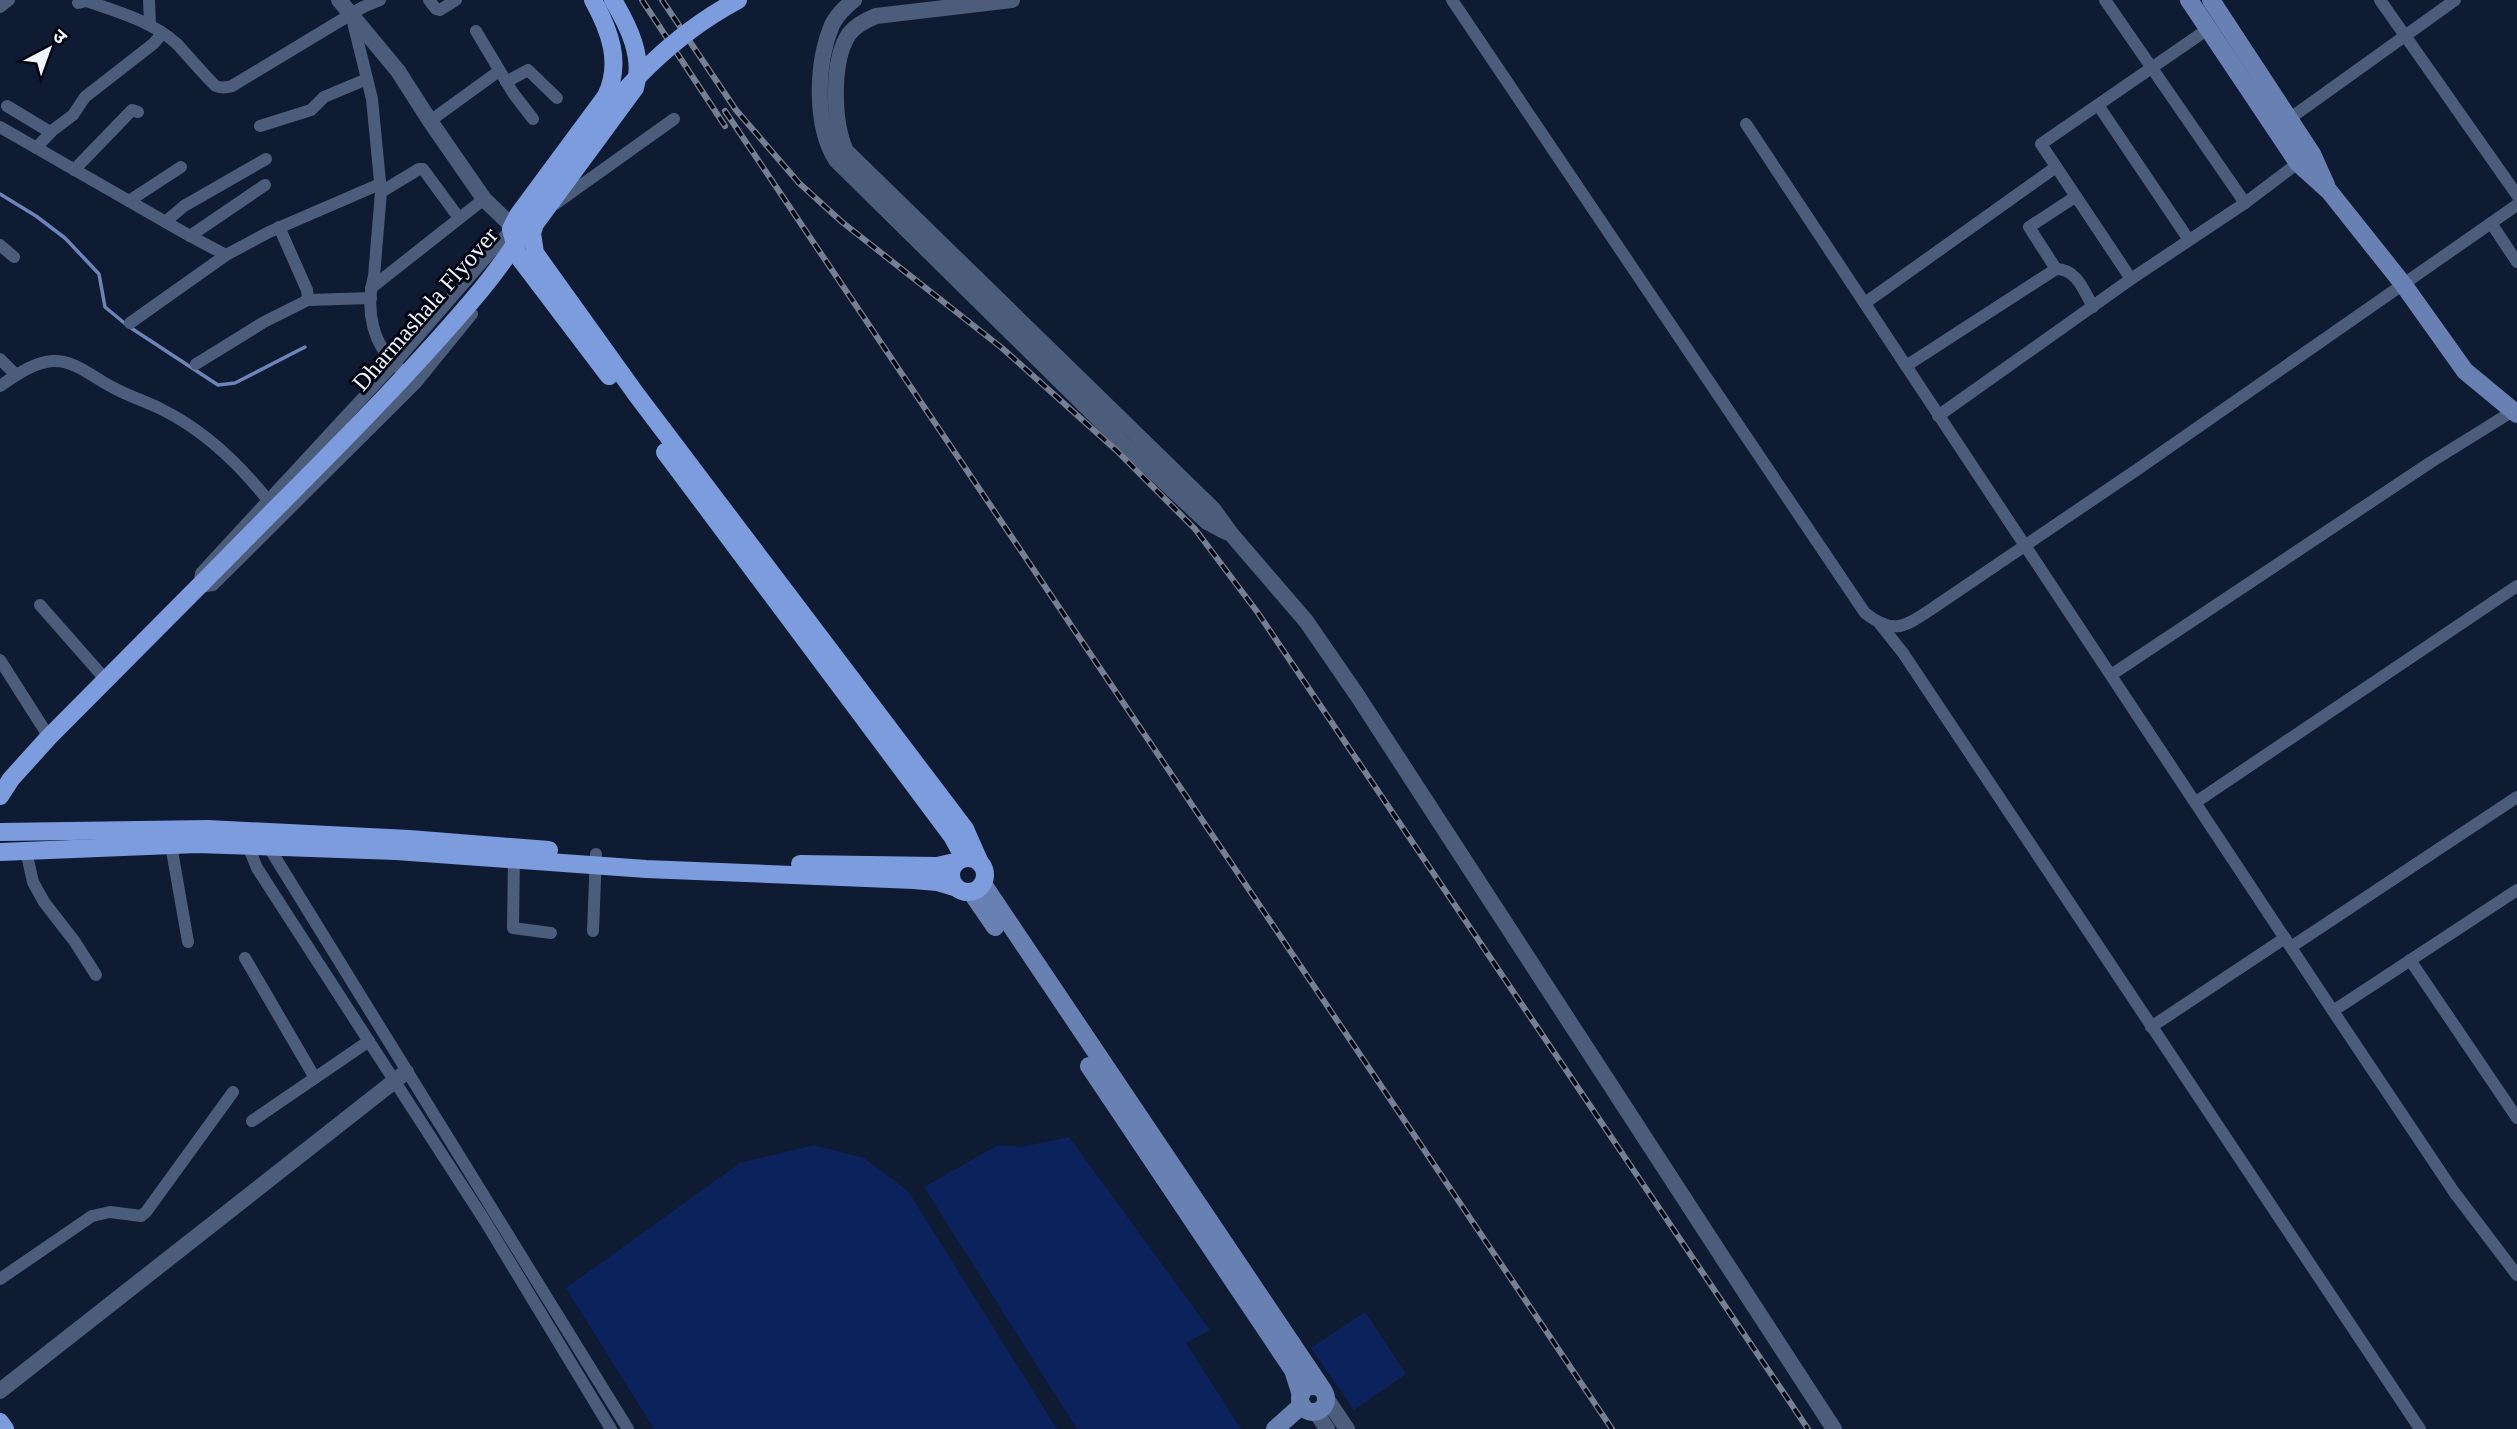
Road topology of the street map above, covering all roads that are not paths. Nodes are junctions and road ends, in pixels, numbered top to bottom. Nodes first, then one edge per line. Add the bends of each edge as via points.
1 (9, 0) edge
2 (149, 0) edge
3 (339, 0) edge
4 (380, 0) edge
5 (429, 0) edge
6 (456, 0) edge
7 (593, 0) edge
8 (613, 0) edge
9 (738, 0) edge
10 (854, 0) edge
11 (1012, 0) edge
12 (1452, 0) edge
13 (2105, 0) edge
14 (2189, 0) edge
15 (2211, 0) edge
16 (2379, 0) edge
17 (2455, 0) edge
18 (78, 3) dead end
19 (0, 7) edge
20 (351, 15) junction
21 (150, 25) junction
22 (2208, 29) junction
23 (476, 31) dead end
24 (162, 34) junction
25 (2405, 36) junction
26 (2152, 69) junction
27 (499, 71) junction
28 (367, 79) junction
29 (506, 82) junction
30 (557, 98) dead end
31 (2098, 105) junction
32 (7, 106) dead end
33 (138, 112) dead end
34 (533, 119) dead end
35 (674, 119) dead end
36 (2289, 119) junction
37 (430, 121) junction
38 (1746, 124) dead end
39 (260, 126) dead end
40 (0, 127) edge
41 (50, 132) junction
42 (36, 148) junction
43 (266, 159) dead end
44 (2298, 163) junction
45 (181, 167) dead end
46 (2056, 167) junction
47 (74, 170) junction
48 (265, 185) dead end
49 (380, 188) junction
50 (2329, 191) junction
51 (2517, 195) edge
52 (2075, 197) junction
53 (484, 199) junction
54 (129, 201) junction
55 (2245, 203) junction
56 (2517, 205) edge
57 (545, 211) junction
58 (459, 218) junction
59 (165, 222) junction
60 (2491, 223) junction
61 (279, 227) junction
62 (512, 228) junction
63 (190, 236) junction
64 (2189, 240) junction
65 (0, 245) edge
66 (226, 255) junction
67 (518, 256) junction
68 (14, 257) dead end
69 (2517, 262) edge
70 (2056, 269) junction
71 (2131, 279) junction
72 (2403, 285) junction
73 (371, 293) junction
74 (308, 300) junction
75 (1865, 303) junction
76 (2093, 307) junction
77 (130, 323) dead end
78 (0, 359) edge
79 (196, 364) dead end
80 (394, 364) junction
81 (1906, 366) junction
82 (16, 376) junction
83 (416, 383) junction
84 (0, 386) edge
85 (2515, 412) edge
86 (1938, 416) junction
87 (267, 499) junction
88 (1232, 535) junction
89 (2024, 545) junction
90 (2517, 586) edge
91 (198, 587) junction
92 (40, 605) dead end
93 (1879, 623) junction
94 (0, 660) edge
95 (2111, 675) junction
96 (106, 680) junction
97 (49, 737) junction
98 (5, 782) edge
99 (0, 796) edge
100 (2517, 797) edge
101 (2196, 802) junction
102 (0, 832) edge
103 (245, 838) junction
104 (264, 839) junction
105 (171, 845) junction
106 (26, 851) junction
107 (0, 852) edge
108 (514, 853) junction
109 (596, 860) junction
110 (967, 861) junction
111 (970, 888) junction
112 (2517, 890) edge
113 (593, 931) dead end
114 (551, 933) dead end
115 (188, 942) dead end
116 (2288, 943) junction
117 (244, 958) dead end
118 (2410, 960) junction
119 (96, 975) dead end
120 (2333, 1011) junction
121 (2151, 1027) junction
122 (369, 1041) junction
123 (400, 1077) junction
124 (315, 1078) junction
125 (233, 1092) dead end
126 (2517, 1118) edge
127 (252, 1121) dead end
128 (2517, 1275) edge
129 (0, 1279) edge
130 (0, 1391) edge
131 (1313, 1402) junction
132 (0, 1422) edge
133 (5, 1429) edge
134 (611, 1429) edge
135 (628, 1429) edge
136 (1275, 1429) edge
137 (1293, 1429) edge
138 (1327, 1429) edge
139 (1347, 1429) edge
140 (1834, 1429) edge
141 (2420, 1429) edge

1 - 19 street
2 - 21 street
3 - 20 street
4 - 20 street
5 - 6 street via 440,10
7 - 62 main road via 609,33 615,67 612,83
8 - 57 main road via 638,59 635,88
9 - 91 main road, Dharmashala Flyover, bridge via 679,37 620,95 483,288 385,396
10 - 88 street via 833,24 821,76 820,114 828,148 836,160 1123,443 1207,522
11 - 88 street via 876,16 863,22 850,33 842,49 836,85 840,138 853,159 1213,509
12 - 93 street via 1865,613
13 - 26 street
14 - 22 main road
15 - 36 main road
16 - 25 street
17 - 25 street
18 - 21 street via 87,1
20 - 24 street via 227,87 214,85
20 - 28 street
20 - 37 street via 398,71
21 - 24 street
22 - 26 street
22 - 44 main road
23 - 27 street
24 - 41 street
25 - 36 street
25 - 51 street
26 - 31 street
26 - 55 street
27 - 29 street
27 - 37 street
28 - 39 street via 324,97 311,110
28 - 49 street
29 - 30 street via 528,70
29 - 34 street
31 - 46 street via 2041,144
31 - 64 street
32 - 41 street
33 - 47 street via 132,110
35 - 57 street
36 - 50 main road
37 - 53 street
38 - 75 street
40 - 42 street
41 - 42 street
42 - 47 street
43 - 59 street via 184,206
44 - 50 main road
44 - 55 street
45 - 54 street
46 - 52 street
46 - 75 street
47 - 54 street
48 - 63 street
49 - 58 street via 423,169
49 - 61 street
49 - 73 street
50 - 72 main road
52 - 70 street via 2029,227
52 - 71 street
53 - 58 street
53 - 62 street
54 - 59 street
55 - 64 street
56 - 60 street
57 - 110 main road via 532,233 535,253 965,829 972,840
58 - 73 street
59 - 63 street
60 - 69 street
60 - 72 street
61 - 66 street
61 - 74 street
62 - 67 main road
62 - 80 street
63 - 66 street
64 - 71 street
65 - 68 street
66 - 77 street
67 - 83 street
67 - 110 main road
70 - 76 street via 2075,276
70 - 81 street
71 - 76 street
72 - 85 main road via 2465,371
72 - 89 street
73 - 74 street
73 - 80 street via 375,338
74 - 79 street
75 - 81 street
76 - 86 street
78 - 82 street
80 - 83 street
80 - 87 street
81 - 86 street
82 - 84 street
82 - 87 street via 40,363 63,362 163,409 204,436
83 - 91 street via 213,585
85 - 95 street via 2431,462
86 - 89 street
87 - 91 street via 201,573
88 - 140 street via 1306,621 1357,695
89 - 93 street via 1907,625
89 - 95 street
90 - 101 street
91 - 96 main road, Dharmashala Flyover
92 - 96 street
93 - 121 street
94 - 97 street
95 - 101 street
96 - 97 main road, Dharmashala Flyover
97 - 98 main road, Dharmashala Flyover
98 - 99 main road, Dharmashala Flyover
100 - 116 street
101 - 116 street
102 - 103 main road
103 - 104 main road
103 - 105 main road
103 - 122 street via 257,868
104 - 108 main road via 409,839
104 - 123 street
105 - 106 main road
105 - 115 street
106 - 107 main road
106 - 119 street via 33,882 44,902
108 - 109 main road
108 - 114 street via 513,928
109 - 110 main road via 936,866
109 - 111 main road via 914,880
109 - 113 street
110 - 111 main road via 985,870
110 - 111 main road via 951,871 952,881
111 - 131 main road
112 - 118 street
116 - 120 street
116 - 121 street
117 - 124 street
118 - 120 street
118 - 126 street
120 - 128 street via 2454,1192
121 - 141 street
122 - 123 street
122 - 124 street
123 - 130 street
123 - 134 street
123 - 135 street via 544,1290
124 - 127 street
125 - 129 street via 146,1212 141,1216 110,1212 92,1216
131 - 136 main road
131 - 137 main road
131 - 138 street
131 - 139 street
132 - 133 main road

